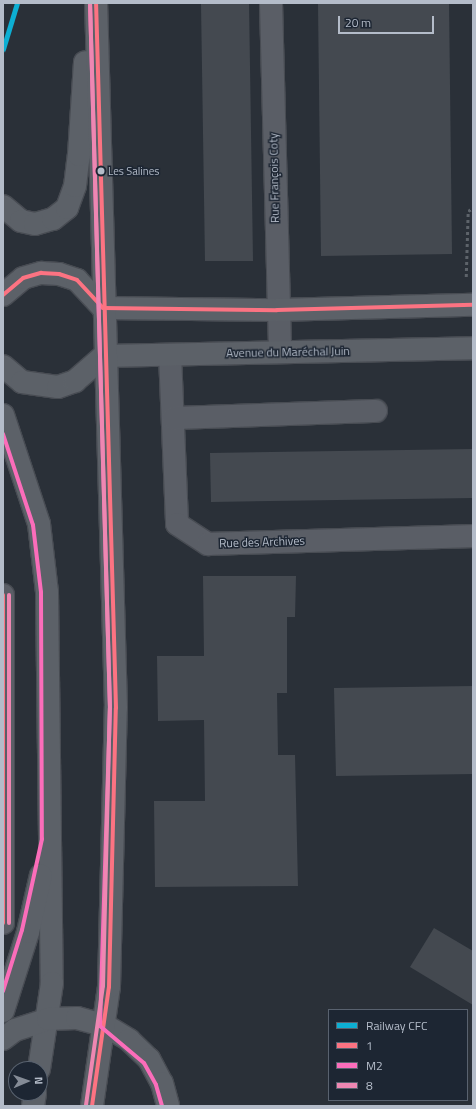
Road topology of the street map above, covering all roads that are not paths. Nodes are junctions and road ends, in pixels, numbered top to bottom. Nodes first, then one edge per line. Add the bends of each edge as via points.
1 (88, 3) edge
2 (96, 3) edge
3 (272, 3) edge
4 (3, 206) edge
5 (3, 295) edge
6 (469, 305) edge
7 (103, 308) junction
8 (277, 310) junction
9 (473, 348) edge
10 (280, 352) junction
11 (170, 355) junction
12 (104, 356) junction
13 (3, 366) edge
14 (376, 411) dead end
15 (3, 415) edge
16 (172, 418) junction
17 (473, 536) edge
18 (3, 595) edge
19 (48, 840) junction
20 (3, 923) edge
21 (3, 1011) edge
22 (48, 1018) junction
23 (106, 1026) junction
24 (3, 1039) edge
25 (40, 1061) edge
26 (92, 1106) edge
27 (168, 1106) edge

1 - 4 main road via 79,156 75,186 67,208 53,219 35,224 21,221
2 - 7 main road
3 - 8 street, Rue François Coty
5 - 7 main road via 23,278 41,273 59,274 77,280
6 - 8 main road
7 - 8 main road
7 - 12 main road
8 - 10 street, Rue François Coty
9 - 10 main road, Avenue du Maréchal Juin
10 - 11 main road, Avenue du Maréchal Juin
11 - 12 main road, Avenue du Maréchal Juin
11 - 16 street, Rue des Archives
12 - 13 main road via 75,381 58,387 22,382
12 - 23 main road via 116,708
14 - 16 street
15 - 19 main road via 39,524 47,592
16 - 17 street, Rue des Archives via 177,524 208,544
18 - 20 street
19 - 21 main road via 28,932
19 - 22 main road via 52,983
22 - 23 main road via 77,1018
22 - 24 main road via 14,1030
22 - 25 main road
23 - 26 main road
23 - 27 main road via 129,1040 149,1059 162,1083

